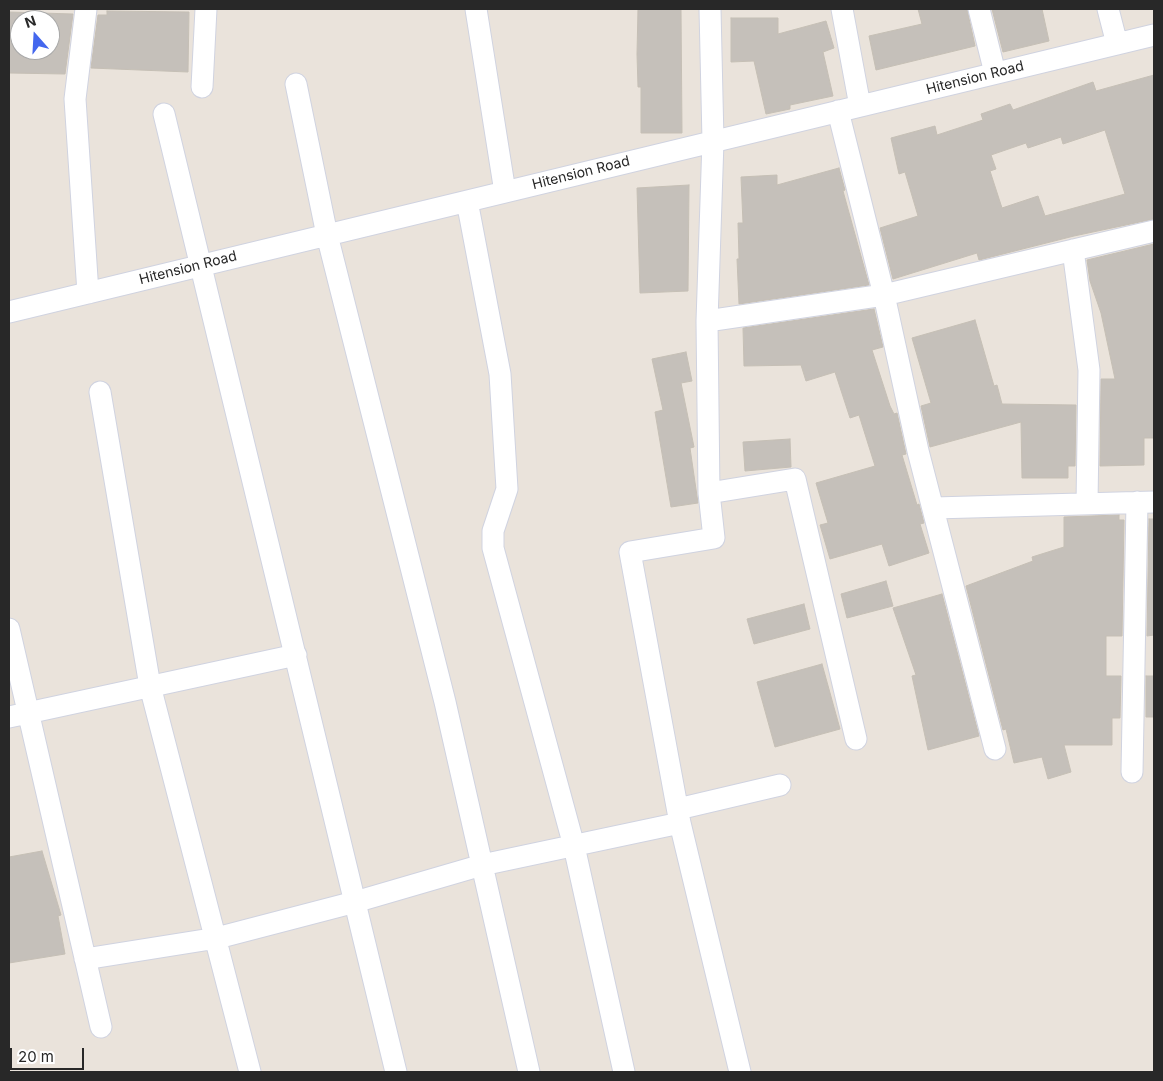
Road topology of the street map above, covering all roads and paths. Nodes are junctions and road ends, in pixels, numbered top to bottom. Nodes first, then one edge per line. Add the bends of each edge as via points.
1 (86, 9) edge
2 (206, 9) edge
3 (476, 9) edge
4 (710, 9) edge
5 (842, 9) edge
6 (979, 9) edge
7 (1108, 9) edge
8 (1154, 34) edge
9 (1117, 44) junction
10 (995, 73) junction
11 (296, 84) dead end
12 (202, 86) dead end
13 (860, 106) junction
14 (838, 111) junction
15 (164, 114) dead end
16 (713, 141) junction
17 (505, 192) junction
18 (467, 201) junction
19 (1154, 230) edge
20 (327, 234) junction
21 (1073, 250) junction
22 (202, 265) junction
23 (88, 293) junction
24 (884, 295) junction
25 (9, 312) edge
26 (707, 321) junction
27 (100, 392) dead end
28 (709, 493) junction
29 (1146, 502) edge
30 (1087, 504) junction
31 (934, 508) junction
32 (9, 629) edge
33 (296, 656) junction
34 (150, 686) junction
35 (18, 715) edge
36 (856, 739) dead end
37 (995, 749) dead end
38 (1132, 772) dead end
39 (780, 785) dead end
40 (679, 816) junction
41 (574, 846) junction
42 (482, 864) junction
43 (355, 902) junction
44 (217, 938) junction
45 (85, 959) junction
46 (101, 1027) dead end
47 (250, 1072) edge
48 (396, 1072) edge
49 (529, 1072) edge
50 (624, 1072) edge
51 (740, 1072) edge

1 - 23 street via 75,99
2 - 12 street
3 - 17 street
4 - 16 street
5 - 13 street
6 - 10 street
7 - 9 street
8 - 9 street, Hitension Road
9 - 10 street, Hitension Road
10 - 13 street, Hitension Road
11 - 20 street
13 - 14 street, Hitension Road
14 - 16 street, Hitension Road
14 - 24 street
15 - 22 street
16 - 17 street, Hitension Road
16 - 26 street
17 - 18 street, Hitension Road
18 - 20 street, Hitension Road
18 - 41 street via 500,374 507,489 493,530 494,548
19 - 21 street
20 - 22 street, Hitension Road
20 - 42 street via 445,702
21 - 24 street
21 - 30 street via 1089,370
22 - 23 street, Hitension Road
22 - 33 street
23 - 25 street, Hitension Road
24 - 26 street
24 - 31 street via 918,451
26 - 28 street
27 - 34 street
28 - 36 street via 795,479
28 - 40 street via 714,538 630,552
29 - 30 street
29 - 38 street
30 - 31 street
31 - 37 street
32 - 35 street
33 - 34 street
33 - 43 street
34 - 35 street
34 - 44 street
35 - 45 street
39 - 40 street
40 - 41 street
40 - 51 street
41 - 42 street
41 - 50 street
42 - 43 street
42 - 49 street
43 - 44 street
43 - 48 street
44 - 45 street
44 - 47 street
45 - 46 street

